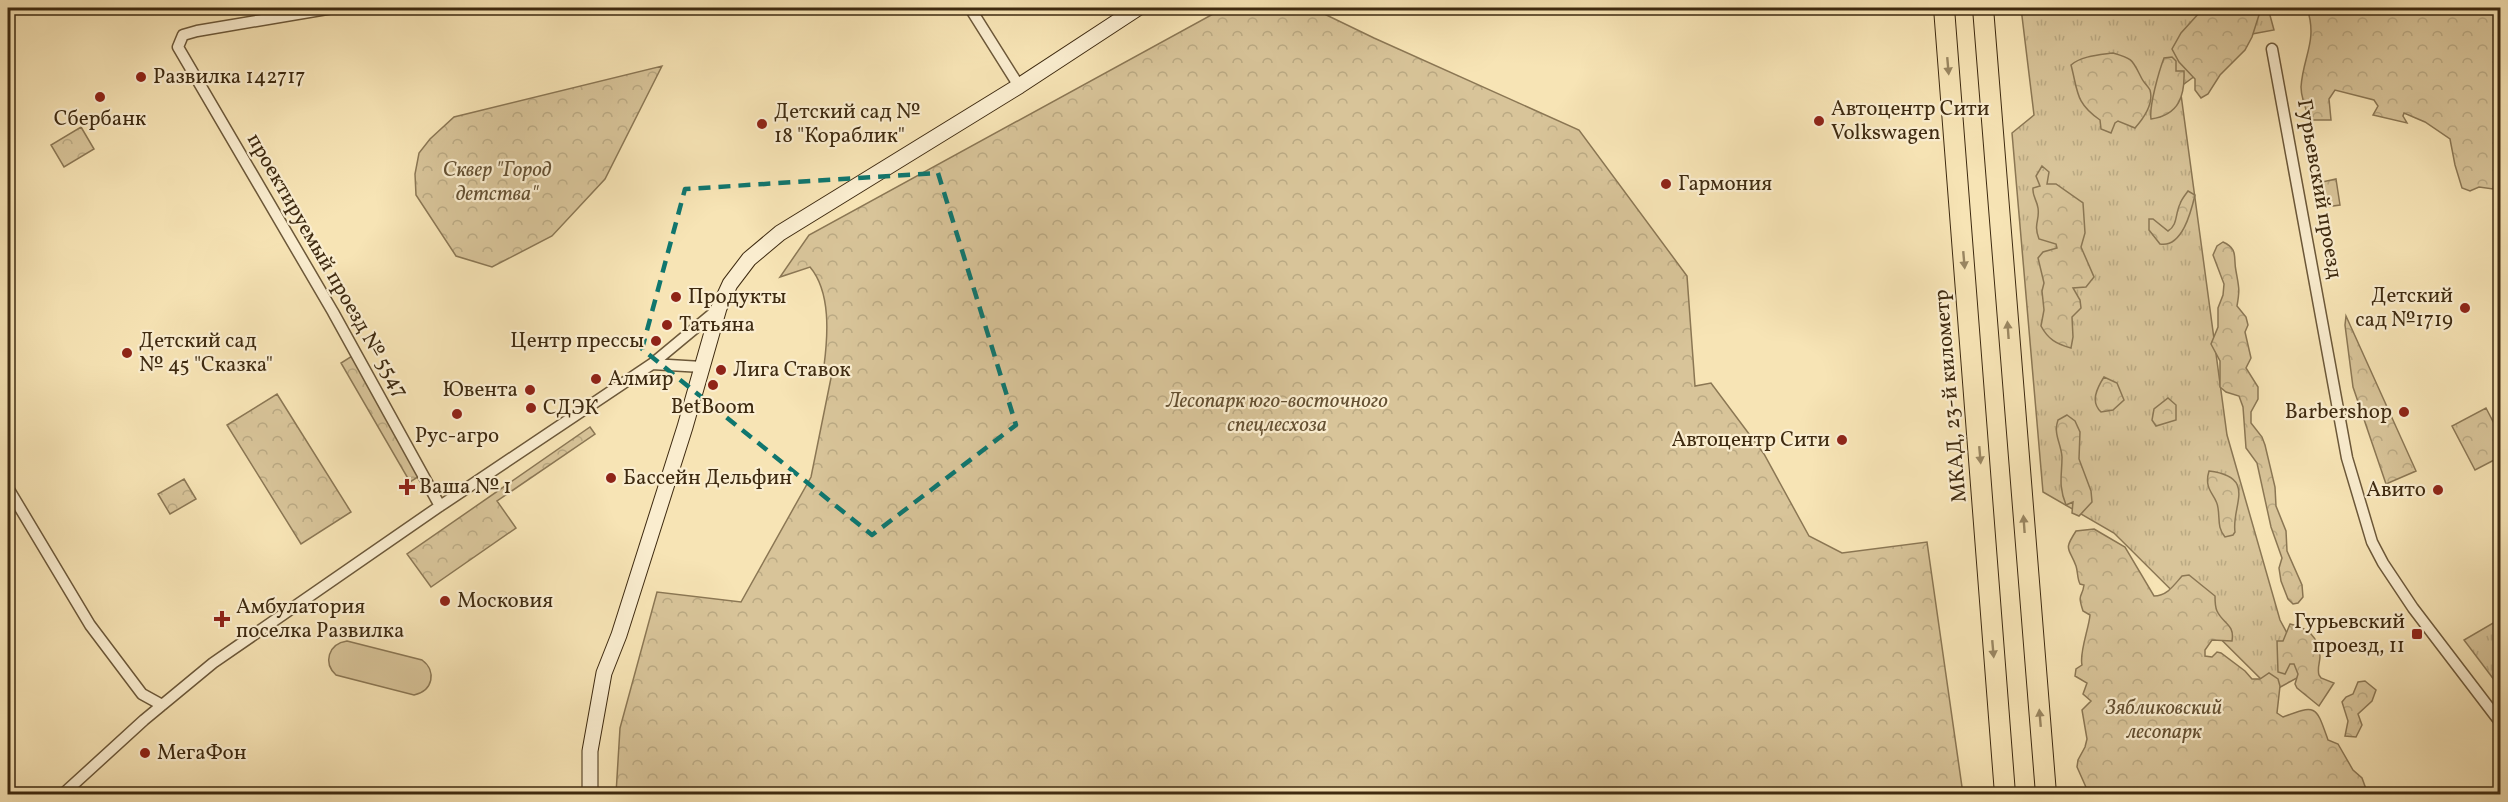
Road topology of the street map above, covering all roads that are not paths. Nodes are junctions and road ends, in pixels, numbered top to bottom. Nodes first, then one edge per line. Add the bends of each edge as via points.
1 (333, 8) edge
2 (970, 8) edge
3 (1138, 8) edge
4 (1944, 8) edge
5 (1983, 8) edge
6 (2272, 49) dead end
7 (1019, 86) junction
8 (719, 308) junction
9 (652, 364) junction
10 (702, 367) junction
11 (8, 488) edge
12 (440, 506) junction
13 (162, 705) junction
14 (2500, 722) edge
15 (2045, 786) edge
16 (2005, 787) edge
17 (63, 795) edge
18 (590, 795) edge

1 - 12 street, проектируемый проезд № 5547 via 197,31 183,35 178,47 333,312
2 - 7 street
3 - 7 street
4 -> 16 highway, МКАД, 23-й километр
15 -> 5 highway
6 - 14 street, Гурьевский проезд via 2347,458 2372,542 2413,608
7 - 8 street via 780,233 749,259 730,284
8 - 9 street
8 - 10 street
9 - 10 street
9 - 12 street
10 - 18 street via 604,673 590,751
11 - 13 street via 90,625 142,694
12 - 13 street via 213,663
13 - 17 street

